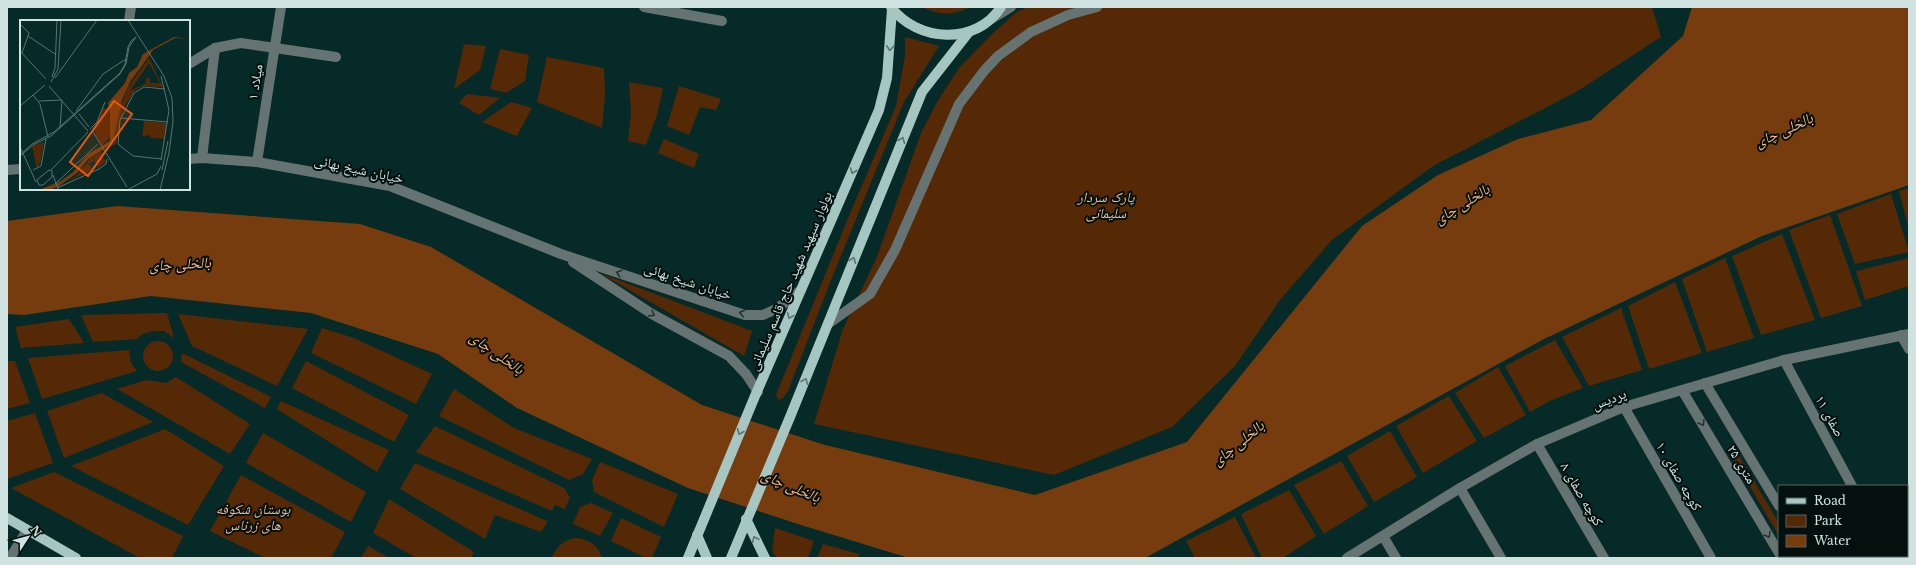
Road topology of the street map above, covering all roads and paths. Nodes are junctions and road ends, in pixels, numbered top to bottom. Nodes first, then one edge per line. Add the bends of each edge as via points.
1 (131, 7) edge
2 (281, 7) edge
3 (644, 7) edge
4 (1001, 7) edge
5 (1011, 7) edge
6 (1097, 7) edge
7 (892, 8) edge
8 (688, 11) edge
9 (129, 20) edge
10 (722, 21) dead end
11 (983, 25) junction
12 (969, 32) junction
13 (215, 48) junction
14 (275, 49) junction
15 (336, 57) dead end
16 (190, 63) edge
17 (202, 158) junction
18 (190, 159) edge
19 (257, 162) junction
20 (20, 169) edge
21 (7, 170) edge
22 (561, 254) junction
23 (801, 290) junction
24 (828, 324) junction
25 (1905, 335) edge
26 (1909, 349) edge
27 (1784, 360) junction
28 (1706, 383) junction
29 (1682, 390) junction
30 (757, 394) junction
31 (1624, 407) junction
32 (1537, 444) junction
33 (1851, 485) edge
34 (1460, 488) junction
35 (1778, 504) edge
36 (748, 515) junction
37 (7, 518) edge
38 (27, 530) junction
39 (697, 535) junction
40 (1383, 536) junction
41 (1778, 551) edge
42 (10, 558) edge
43 (76, 558) edge
44 (688, 558) edge
45 (707, 558) edge
46 (731, 558) edge
47 (765, 558) edge
48 (1347, 558) edge
49 (1396, 558) edge
50 (1501, 558) edge
51 (1604, 558) edge
52 (1711, 558) edge

1 - 9 street
2 - 14 street, میلاد ۱
3 - 8 street
4 - 11 main road
5 - 11 street
6 - 24 street via 1068,15 1031,32 998,56 984,71 959,104 895,250 870,294
7 - 12 main road via 904,21 924,32 936,35
7 -> 23 main road, بولوار سپهبد شهید حاج قاسم سلیمانی via 887,78 879,110
8 - 10 street
11 - 12 main road
24 -> 12 main road via 922,92
13 - 14 street via 241,43
13 - 16 street
13 - 17 street
14 - 15 street
14 - 19 street, میلاد ۱
17 - 18 street, خیابان شیخ بهائی
17 - 19 street, خیابان شیخ بهائی
19 - 22 street, خیابان شیخ بهائی via 390,186
20 - 21 street
23 -> 22 street, خیابان شیخ بهائی via 778,308 763,315 745,315
22 -> 30 street, خیابان شیخ بهائی via 652,314 729,356 746,374
23 -> 30 main road, بولوار سپهبد شهید حاج قاسم سلیمانی
36 -> 24 main road
25 - 26 street
25 - 27 street, پردیس
27 - 28 street, پردیس
27 - 33 street, صفای ۱۱
28 - 29 street, پردیس
28 - 35 street, ۲۵ متری
29 - 31 street, پردیس
29 -> 41 street, ۲۵ متری
30 -> 39 main road, بولوار سپهبد شهید حاج قاسم سلیمانی
31 - 32 street, پردیس
31 - 52 street, کوچه صفای ۱۰
32 - 34 street, پردیس
32 - 51 street, کوچه صفای ۸
34 - 40 street, پردیس
34 - 50 street
36 - 46 main road
47 -> 36 main road
37 - 38 main road
38 - 42 street
38 - 43 main road
39 - 44 main road, بولوار سپهبد شهید حاج قاسم سلیمانی
39 - 45 main road
40 - 48 street, پردیس
40 - 49 street

